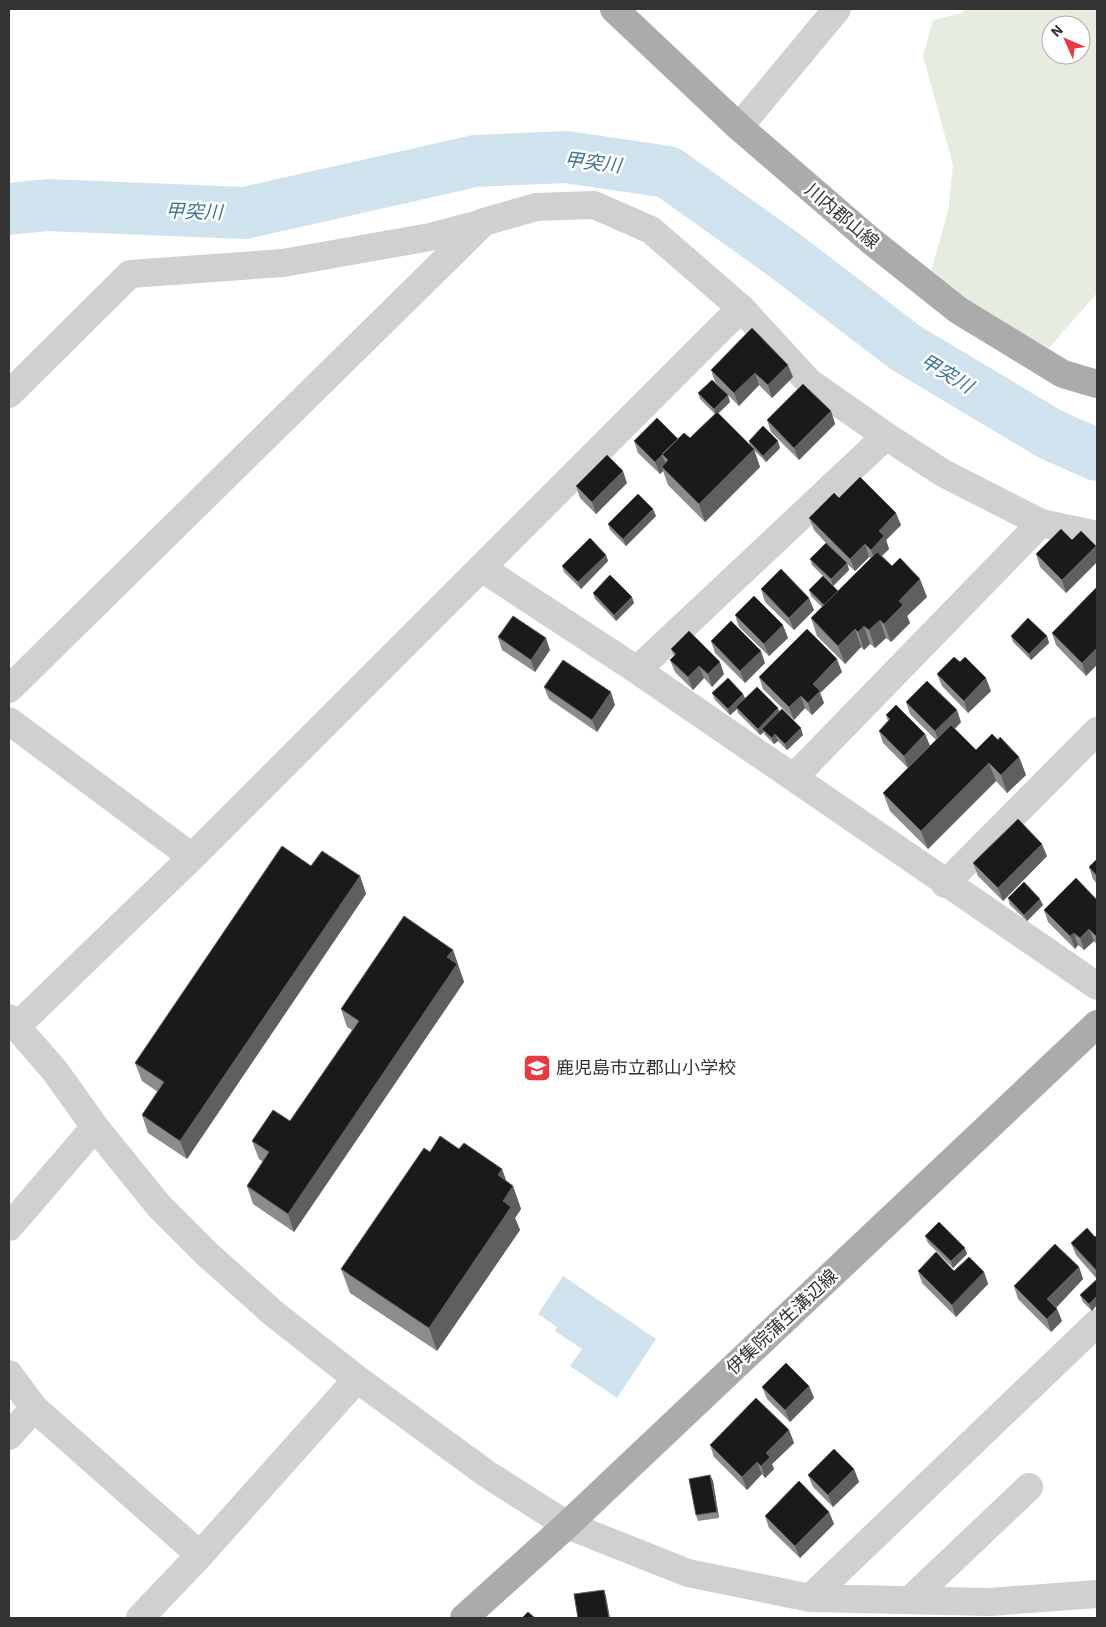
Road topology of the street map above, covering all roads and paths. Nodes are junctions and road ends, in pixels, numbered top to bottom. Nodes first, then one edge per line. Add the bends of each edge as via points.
1 (614, 9) edge
2 (837, 9) edge
3 (739, 127) junction
4 (484, 222) junction
5 (741, 308) junction
6 (1097, 384) edge
7 (9, 394) edge
8 (886, 436) junction
9 (1041, 523) junction
10 (1097, 535) edge
11 (483, 569) junction
12 (637, 670) junction
13 (9, 689) edge
14 (9, 721) edge
15 (1097, 732) edge
16 (794, 777) junction
17 (192, 858) junction
18 (946, 884) junction
19 (1097, 986) edge
20 (13, 1022) edge
21 (1097, 1024) edge
22 (95, 1127) junction
23 (9, 1227) edge
24 (1097, 1323) edge
25 (9, 1374) edge
26 (357, 1379) junction
27 (34, 1408) junction
28 (9, 1436) edge
29 (1029, 1487) dead end
30 (567, 1525) junction
31 (200, 1555) junction
32 (1097, 1594) edge
33 (810, 1598) junction
34 (910, 1600) junction
35 (140, 1618) edge
36 (464, 1618) edge

1 - 3 main road, 川内郡山線
2 - 3 street
3 - 6 main road, 川内郡山線 via 870,240 958,310 1063,374
4 - 5 street via 536,207 594,205 651,230
4 - 7 street via 430,237 283,264 130,274
4 - 13 street
5 - 8 street via 809,382
5 - 11 street
8 - 9 street via 942,473
8 - 12 street
9 - 10 street
9 - 16 street
11 - 12 street
11 - 17 street
12 - 16 street
14 - 17 street
15 - 18 street
16 - 18 street
17 - 20 street
18 - 19 street
20 - 22 street via 55,1071
21 - 30 main road, 伊集院蒲生溝辺線
22 - 23 street
22 - 26 street via 159,1206 207,1254 273,1313
24 - 33 street
25 - 27 street
26 - 30 street via 487,1474
26 - 31 street
27 - 28 street
27 - 31 street
29 - 34 street
30 - 33 street via 688,1573
30 - 36 main road, 伊集院蒲生溝辺線
31 - 35 street
32 - 34 street via 990,1602
33 - 34 street

